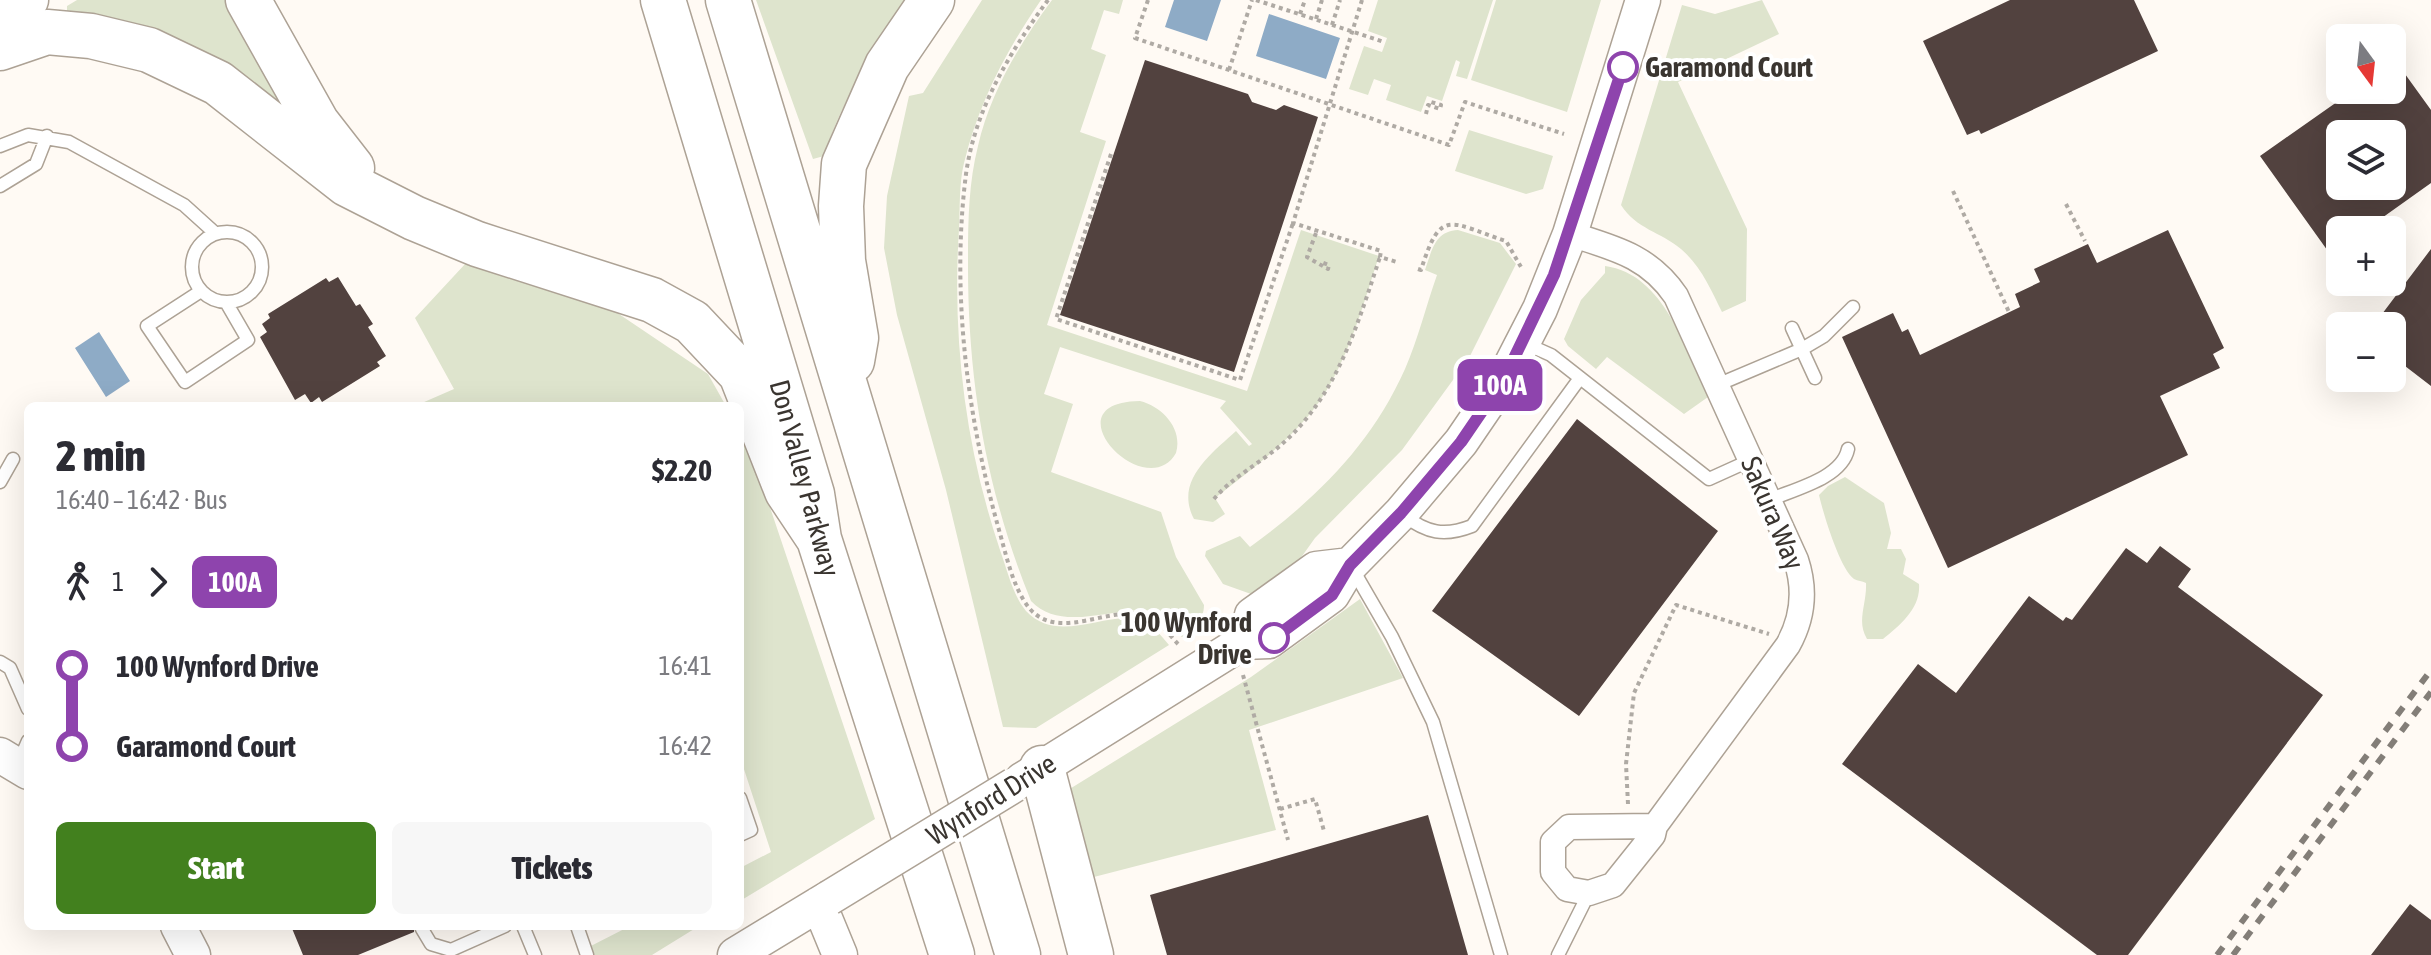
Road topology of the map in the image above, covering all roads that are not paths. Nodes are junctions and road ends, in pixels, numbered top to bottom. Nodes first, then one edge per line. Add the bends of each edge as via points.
1 (28, 0) edge
2 (248, 0) edge
3 (663, 0) edge
4 (728, 0) edge
5 (932, 0) edge
6 (1643, 0) edge
7 (0, 18) edge
8 (0, 48) edge
9 (47, 136) junction
10 (0, 146) edge
11 (0, 186) edge
12 (414, 218) junction
13 (215, 233) junction
14 (1570, 234) junction
15 (201, 291) junction
16 (226, 302) junction
17 (1853, 307) dead end
18 (1792, 328) dead end
19 (1524, 343) junction
20 (1802, 349) junction
21 (1580, 378) junction
22 (1815, 378) dead end
23 (1717, 385) junction
24 (846, 395) junction
25 (1848, 449) dead end
26 (13, 459) dead end
27 (1751, 460) junction
28 (0, 482) edge
29 (1769, 500) junction
30 (1401, 513) junction
31 (819, 539) junction
32 (1350, 565) junction
33 (0, 662) edge
34 (24, 700) edge
35 (1028, 777) junction
36 (744, 810) edge
37 (1655, 826) junction
38 (744, 833) edge
39 (1589, 893) junction
40 (824, 901) junction
41 (180, 930) edge
42 (423, 930) edge
43 (496, 930) edge
44 (525, 930) edge
45 (578, 930) edge
46 (193, 955) edge
47 (535, 955) edge
48 (587, 955) edge
49 (735, 955) edge
50 (840, 955) edge
51 (952, 955) edge
52 (1018, 955) edge
53 (1091, 955) edge
54 (1501, 955) edge
55 (1558, 955) edge

1 - 7 main road
2 - 12 highway via 317,123 356,173
3 - 31 highway, Don Valley Parkway via 812,494
4 - 24 highway
5 - 24 highway via 887,66 844,164 843,261 856,338
6 - 14 street, Wynford Drive
8 - 12 highway via 47,32 149,50 218,83 347,184
9 - 10 lane via 28,135
9 - 11 lane via 36,164
9 - 13 lane via 69,142 184,205
12 - 31 highway via 477,244 652,300 692,322 741,374 787,491
13 - 15 lane via 199,245 192,263
13 - 16 lane via 247,237 261,255 256,288
14 - 19 street, Wynford Drive
14 - 23 street, Sakura Way via 1628,251 1659,274 1678,301
15 - 16 lane
15 - 16 lane via 147,326 185,382 248,340
17 - 20 lane
18 - 20 lane
19 - 21 lane via 1551,355
19 - 30 street, Wynford Drive via 1461,442
20 - 22 lane
20 - 23 lane
21 - 27 lane via 1709,479
21 - 30 lane via 1472,526 1452,534 1424,531
23 - 27 street, Sakura Way
24 - 52 highway
25 - 29 lane via 1846,461 1835,470
26 - 28 lane
27 - 29 street, Sakura Way
29 - 37 street, Sakura Way via 1796,560 1801,612 1790,641
30 - 32 street, Wynford Drive
31 - 51 highway, Don Valley Parkway
32 - 35 street, Wynford Drive via 1332,595 1302,620 1269,641 1246,640
32 - 54 lane via 1433,722
33 - 34 lane via 10,668
35 - 40 street, Wynford Drive, bridge
35 - 53 highway
36 - 38 lane via 751,830
37 - 39 street, Sakura Way via 1613,885
37 - 39 street via 1569,827 1553,842 1553,872 1567,889
39 - 55 lane
40 - 49 street, Wynford Drive
40 - 50 street
41 - 46 street
42 - 43 lane via 431,944 451,950
44 - 47 lane
45 - 48 lane

